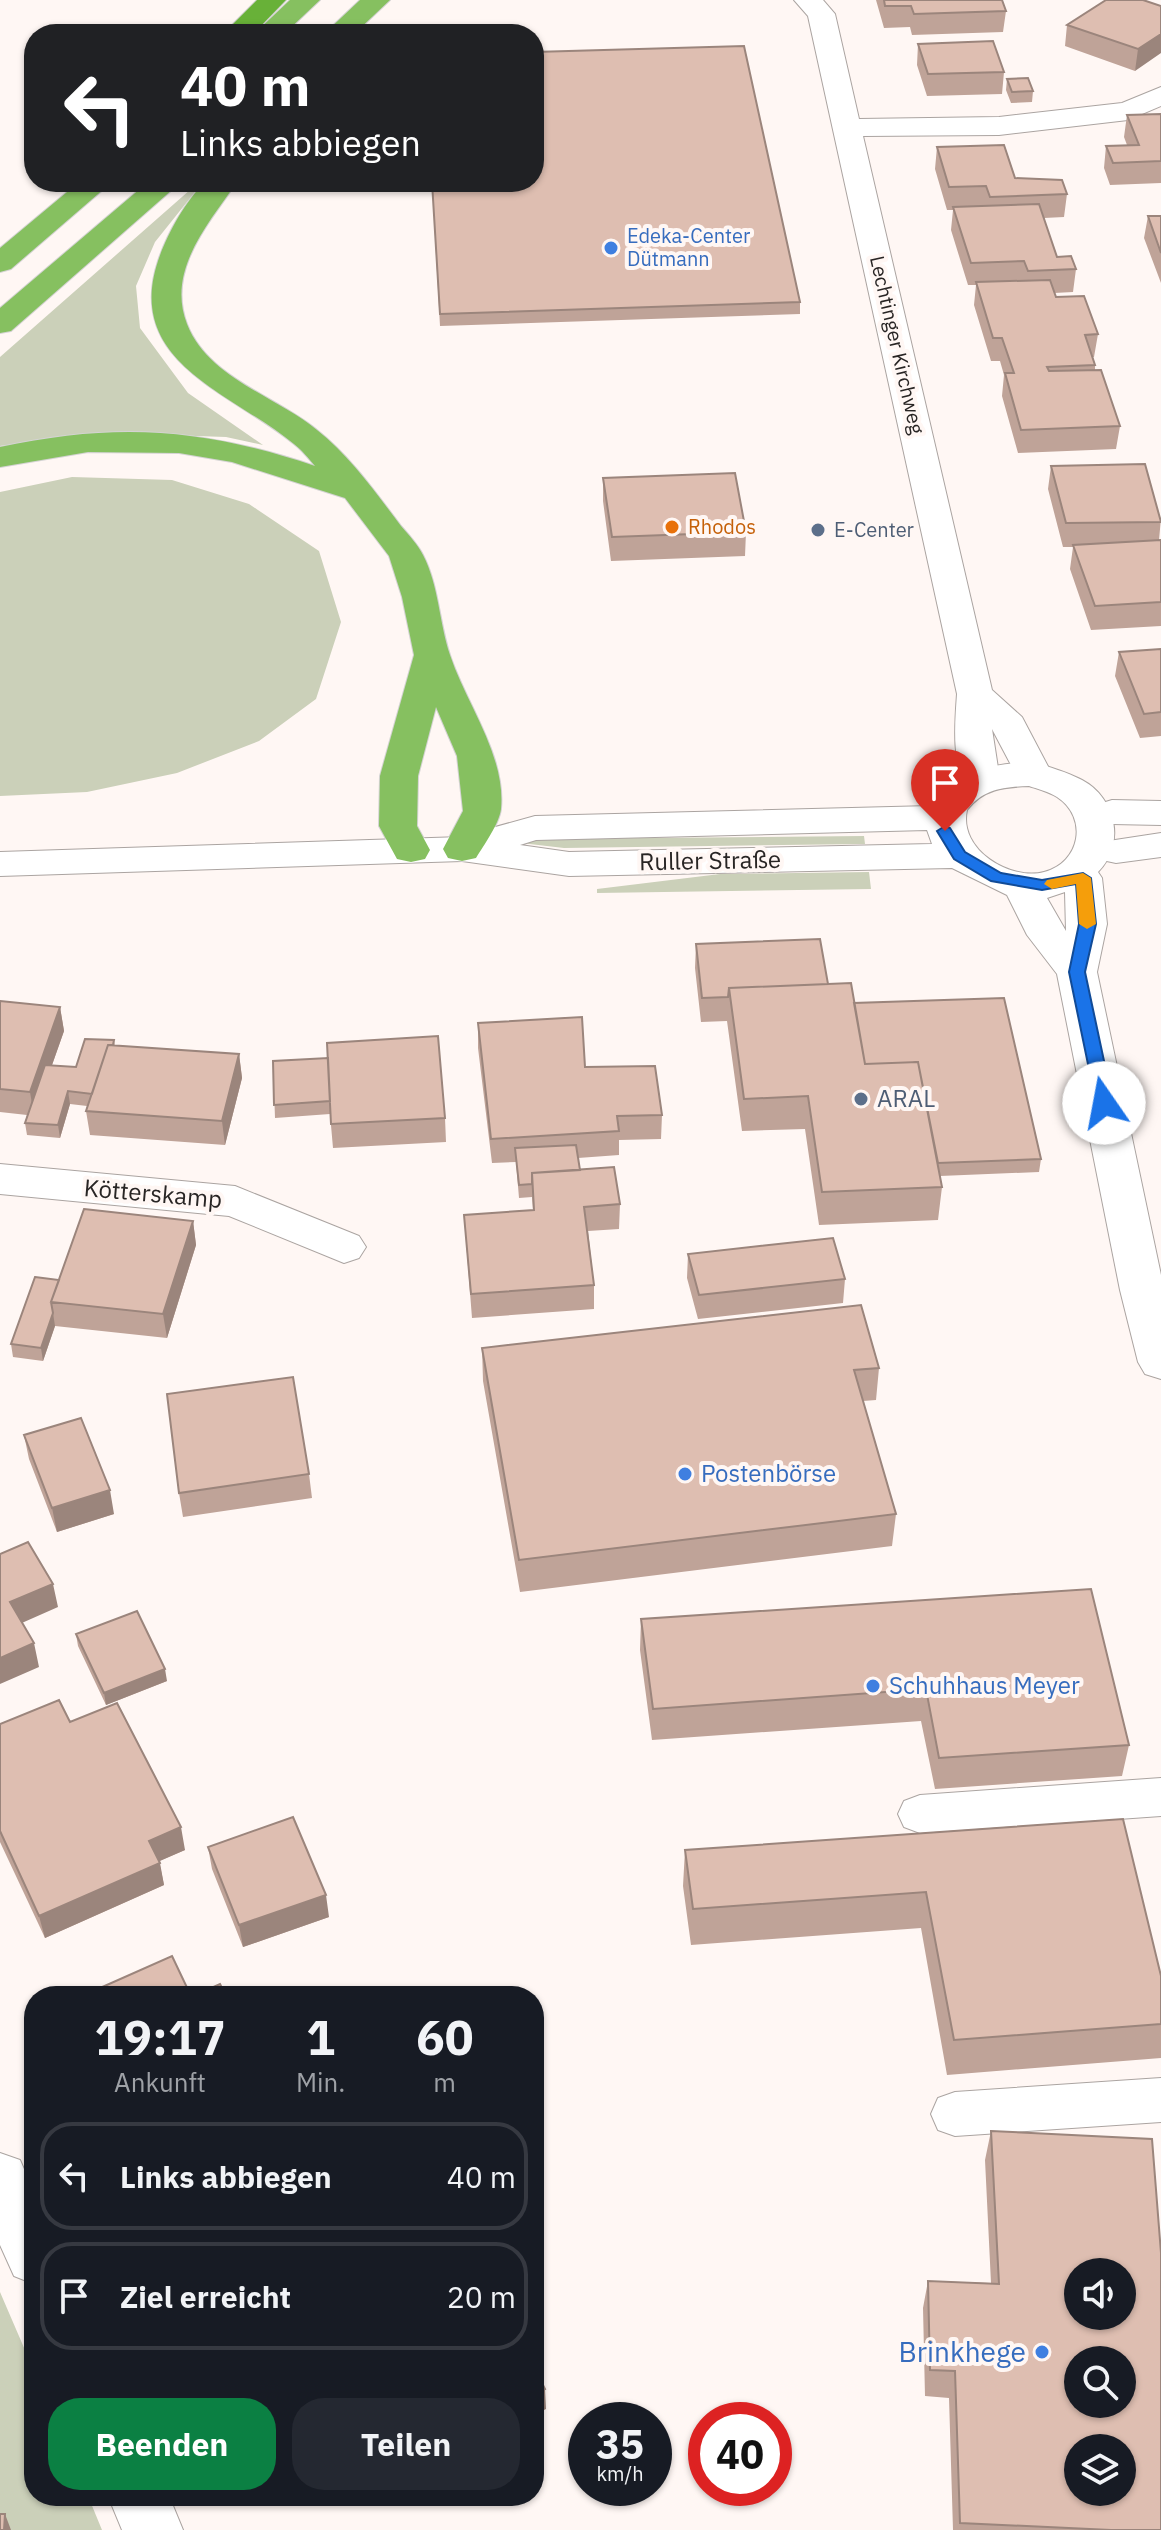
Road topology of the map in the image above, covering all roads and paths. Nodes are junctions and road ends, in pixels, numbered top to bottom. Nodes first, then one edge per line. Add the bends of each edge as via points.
1 (272, 0) edge
2 (306, 0) edge
3 (376, 0) edge
4 (405, 0) edge
5 (808, 0) edge
6 (247, 24) edge
7 (279, 24) edge
8 (349, 24) edge
9 (380, 24) edge
10 (1161, 95) edge
11 (847, 128) junction
12 (85, 192) edge
13 (154, 192) edge
14 (212, 192) edge
15 (0, 263) edge
16 (0, 324) edge
17 (0, 457) edge
18 (359, 493) junction
19 (432, 655) junction
20 (975, 694) junction
21 (1033, 774) junction
22 (981, 781) junction
23 (1112, 812) junction
24 (1161, 813) edge
25 (944, 818) junction
26 (1161, 845) edge
27 (462, 849) junction
28 (411, 850) junction
29 (1116, 851) junction
30 (959, 856) junction
31 (0, 864) edge
32 (1083, 878) junction
33 (1021, 884) junction
34 (1077, 972) junction
35 (0, 1179) edge
36 (344, 1247) dead end
37 (1161, 1362) edge
38 (1161, 1797) edge
39 (920, 1814) dead end
40 (1161, 2100) edge
41 (955, 2114) dead end
42 (0, 2179) edge
43 (24, 2234) edge
44 (142, 2506) edge
45 (153, 2530) edge

1 - 6 highway
2 - 7 highway
3 - 8 highway
4 - 9 highway
5 - 11 street, Lechtinger Kirchweg via 821,14
10 - 11 street via 1128,111 999,126
11 - 20 street, Lechtinger Kirchweg
12 - 15 highway
13 - 16 highway
14 - 18 highway via 179,244 165,287 171,323 188,353 226,386 306,437
17 - 18 highway via 104,441 173,443 236,452
18 - 19 highway via 406,555
19 - 27 highway via 476,756 482,811
19 - 28 highway via 399,776 398,826
20 - 21 street via 1009,725
20 - 22 street, Lechtinger Kirchweg via 973,727
21 - 22 street
21 - 23 street via 1080,786
22 - 25 street via 957,797
23 - 24 street
23 - 29 street via 1119,825
25 - 27 street, Ruller Straße via 535,828
25 - 30 street
26 - 29 street
27 - 28 street, Ruller Straße
27 - 30 street, Ruller Straße via 569,864
28 - 31 street, Ruller Straße
29 - 32 street via 1104,866
30 - 33 street
32 - 33 street
32 - 34 street via 1087,924
33 - 34 street via 1041,926
34 - 37 street
35 - 36 street, Kötterskamp via 235,1201
38 - 39 lane
40 - 41 lane
42 - 43 street
44 - 45 street

